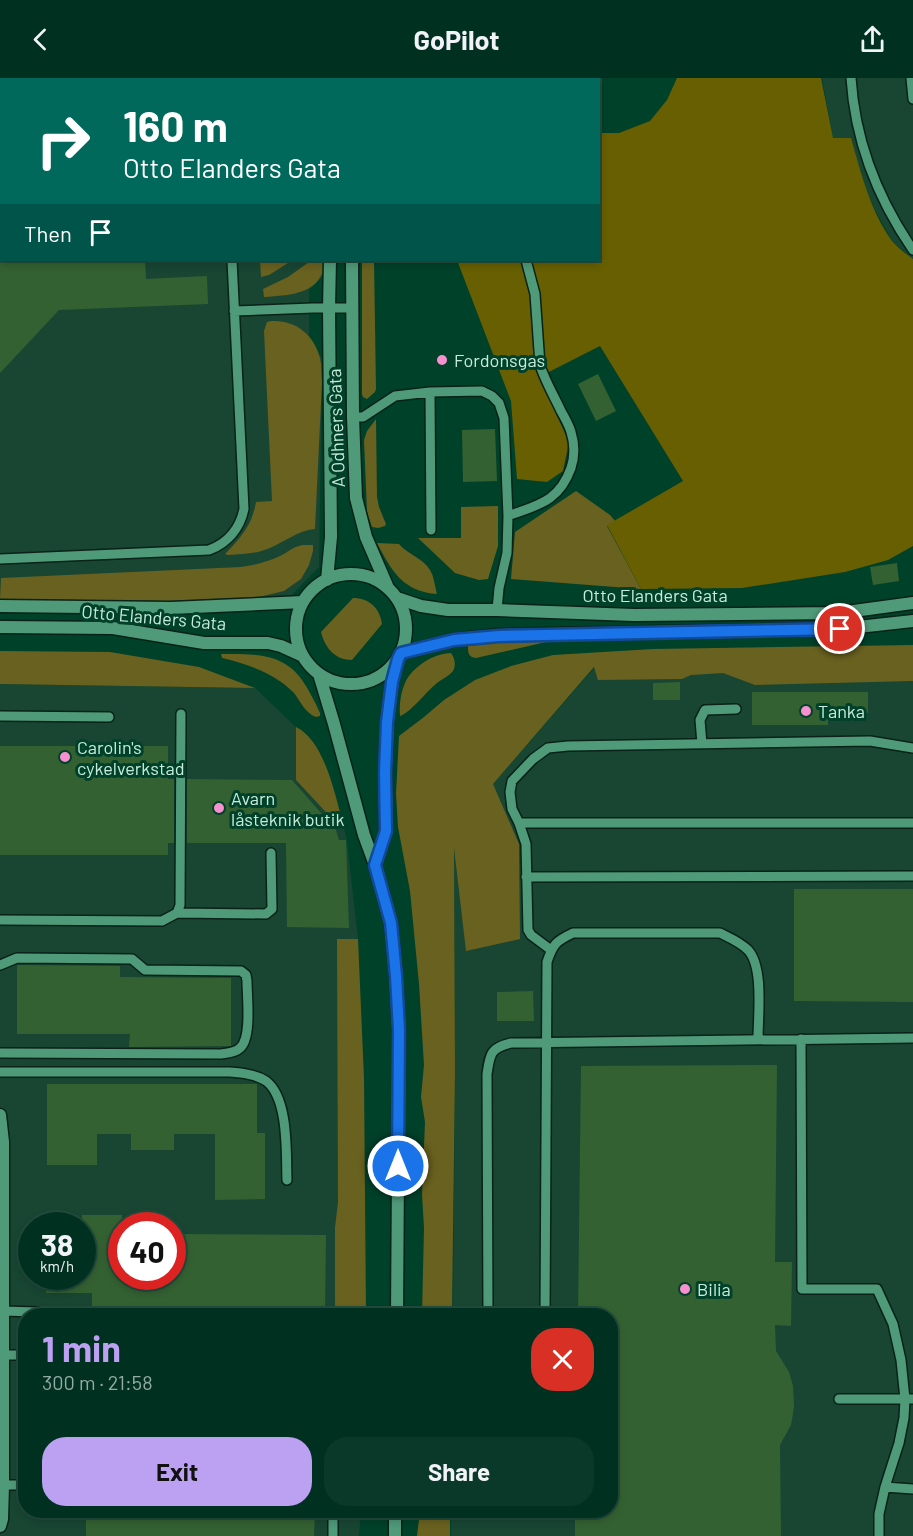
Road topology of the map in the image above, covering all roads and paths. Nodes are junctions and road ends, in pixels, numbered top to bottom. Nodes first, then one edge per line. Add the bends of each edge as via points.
1 (851, 78) edge
2 (911, 78) edge
3 (913, 99) edge
4 (913, 250) edge
5 (232, 261) edge
6 (330, 261) edge
7 (352, 261) edge
8 (526, 261) edge
9 (329, 308) junction
10 (351, 308) junction
11 (234, 311) junction
12 (430, 392) junction
13 (352, 417) junction
14 (508, 516) junction
15 (432, 530) dead end
16 (0, 559) edge
17 (327, 580) junction
18 (393, 594) junction
19 (303, 602) junction
20 (913, 603) edge
21 (0, 606) edge
22 (496, 610) junction
23 (913, 621) edge
24 (0, 627) edge
25 (303, 656) junction
26 (399, 656) junction
27 (319, 674) junction
28 (736, 709) dead end
29 (181, 714) dead end
30 (0, 716) edge
31 (110, 717) dead end
32 (702, 744) junction
33 (913, 748) edge
34 (519, 823) junction
35 (913, 823) edge
36 (271, 853) dead end
37 (375, 865) junction
38 (913, 876) edge
39 (526, 877) junction
40 (177, 914) junction
41 (0, 920) edge
42 (551, 950) junction
43 (0, 965) edge
44 (913, 1038) edge
45 (758, 1039) junction
46 (801, 1039) junction
47 (547, 1042) junction
48 (0, 1053) edge
49 (0, 1072) edge
50 (0, 1115) edge
51 (287, 1180) dead end
52 (397, 1308) edge
53 (488, 1308) edge
54 (545, 1308) edge
55 (2, 1311) junction
56 (18, 1311) edge
57 (2, 1355) junction
58 (18, 1355) edge
59 (839, 1399) dead end
60 (909, 1399) edge
61 (903, 1425) junction
62 (913, 1425) edge
63 (3, 1485) junction
64 (18, 1485) edge
65 (885, 1487) junction
66 (913, 1488) edge
67 (333, 1518) edge
68 (395, 1518) edge
69 (0, 1526) edge
70 (333, 1536) edge
71 (395, 1536) edge
72 (879, 1536) edge

1 - 4 lane via 859,129 871,170 886,206
2 - 3 lane
5 - 11 lane
6 - 9 street, A Odhners Gata
7 - 10 street, A Odhners Gata
8 - 14 lane via 535,294 540,365 575,448 568,477 557,494
9 - 10 lane
9 - 11 lane
9 - 17 street, A Odhners Gata via 331,537
10 - 13 street, A Odhners Gata
11 - 16 lane via 244,509 238,528 226,541 209,550 191,552
12 - 13 lane via 395,396 363,417
12 - 14 lane via 482,391 499,403 504,418
12 - 15 lane
13 - 18 street, A Odhners Gata via 356,498 366,537
14 - 22 lane via 507,553
17 - 18 street, Otto Elanders Gata via 360,575 375,580
17 - 19 street
18 - 22 street, Otto Elanders Gata via 421,606
18 - 26 street via 406,625
19 - 21 street, Otto Elanders Gata via 171,608
19 - 25 street, Otto Elanders Gata via 296,625
20 - 22 street, Otto Elanders Gata via 839,613 634,615
23 - 26 street, Otto Elanders Gata via 840,629 499,636 454,640
24 - 25 street, Otto Elanders Gata via 113,628 204,643 268,643
25 - 27 street, Otto Elanders Gata
26 - 27 street, Otto Elanders Gata via 378,677 361,683 335,682
26 - 37 street via 387,722 386,831
27 - 37 street
28 - 32 lane via 705,710 700,720
29 - 40 lane
30 - 31 lane
32 - 33 lane via 870,741
32 - 34 lane via 548,748 513,781 512,809
34 - 35 lane
34 - 39 lane via 526,844
36 - 40 lane via 272,909 266,914
37 - 52 street via 391,923 399,1030
38 - 39 lane
39 - 42 lane via 528,930
40 - 41 lane via 162,921
42 - 45 lane via 559,940 573,933 720,933 735,939 756,963
42 - 47 lane via 547,962
43 - 48 lane via 17,958 132,958 145,970 241,971 247,981 248,1029 245,1043 239,1049 221,1054
44 - 46 lane
45 - 46 lane
45 - 47 lane
46 - 60 lane via 802,1289 877,1289 893,1324
47 - 53 lane via 502,1045 495,1048 489,1059
47 - 54 lane
49 - 51 lane via 243,1073 259,1078 273,1090 284,1121
50 - 55 street
55 - 56 lane
55 - 57 street
57 - 58 lane
57 - 63 street
59 - 60 lane
60 - 61 lane
61 - 62 lane
61 - 65 lane
63 - 64 lane
63 - 69 street
65 - 66 lane
65 - 72 lane
67 - 70 lane
68 - 71 street

